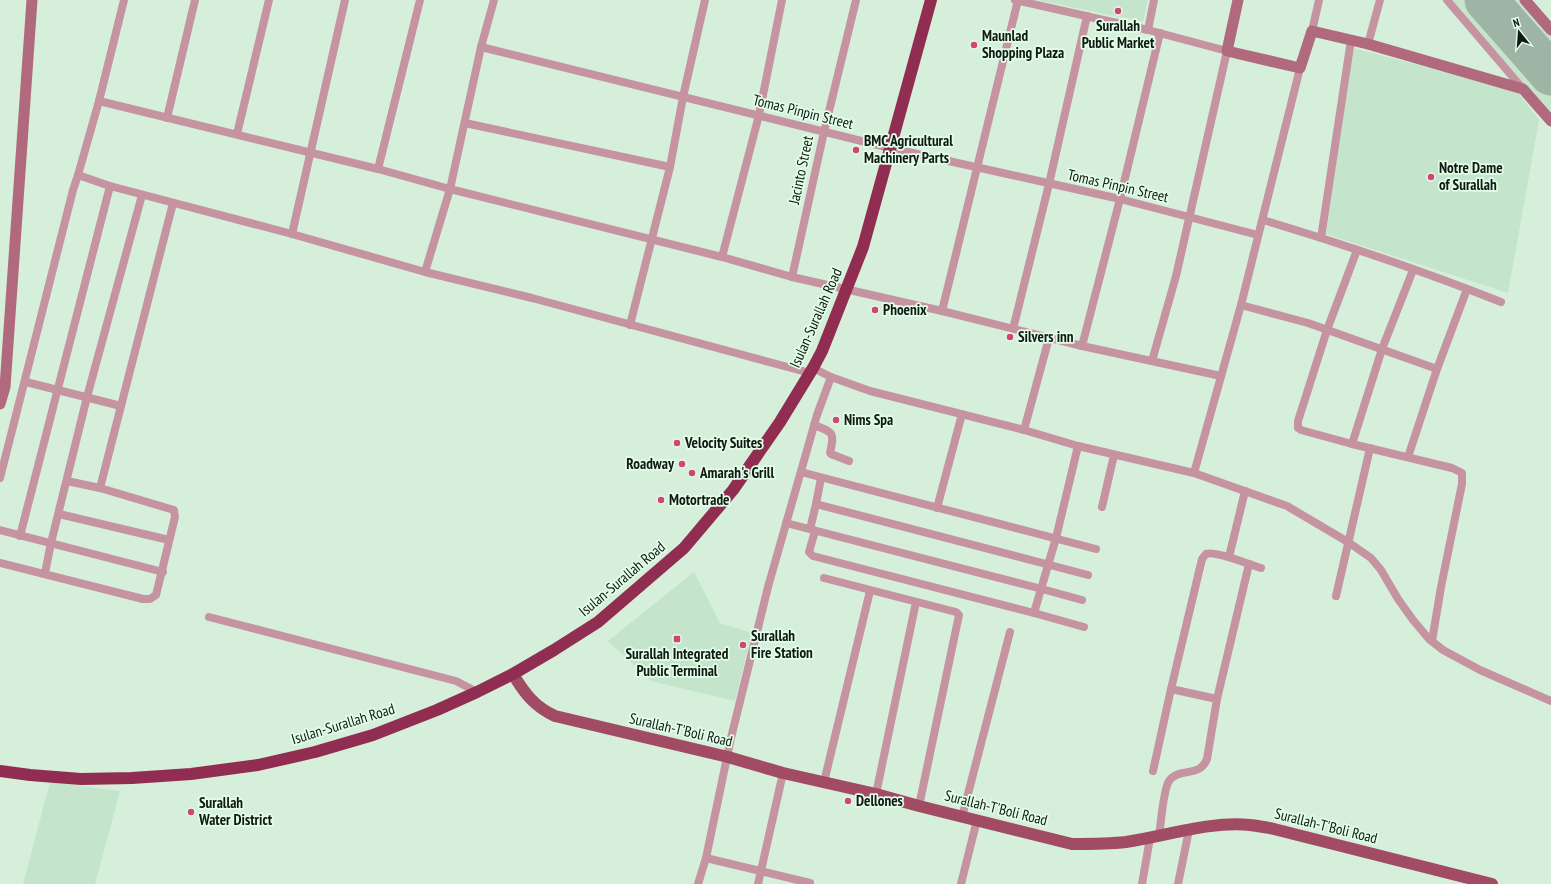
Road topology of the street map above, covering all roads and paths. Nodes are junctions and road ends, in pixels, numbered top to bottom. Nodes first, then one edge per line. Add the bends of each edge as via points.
1 (32, 0) edge
2 (124, 0) edge
3 (195, 0) edge
4 (269, 0) edge
5 (344, 0) edge
6 (420, 0) edge
7 (494, 0) edge
8 (705, 0) edge
9 (782, 0) edge
10 (856, 0) edge
11 (931, 0) edge
12 (1017, 0) edge
13 (1154, 0) edge
14 (1238, 0) edge
15 (1319, 0) edge
16 (1380, 0) edge
17 (1447, 0) edge
18 (1525, 0) edge
19 (1087, 16) junction
20 (1550, 25) edge
21 (1148, 30) junction
22 (1312, 31) junction
23 (1160, 33) junction
24 (1351, 40) junction
25 (1368, 44) junction
26 (481, 48) junction
27 (1227, 51) junction
28 (1300, 68) junction
29 (1523, 89) junction
30 (683, 97) junction
31 (99, 101) junction
32 (759, 115) junction
33 (167, 118) junction
34 (1551, 121) edge
35 (465, 123) junction
36 (824, 132) junction
37 (237, 134) junction
38 (890, 148) junction
39 (309, 152) junction
40 (978, 166) junction
41 (670, 167) junction
42 (378, 169) junction
43 (78, 175) junction
44 (1049, 184) junction
45 (110, 186) junction
46 (450, 189) junction
47 (142, 195) junction
48 (1120, 199) junction
49 (173, 203) junction
50 (1190, 218) junction
51 (1262, 220) junction
52 (292, 234) junction
53 (1258, 235) junction
54 (1321, 238) junction
55 (652, 240) junction
56 (1357, 250) junction
57 (722, 257) junction
58 (1413, 270) junction
59 (425, 272) junction
60 (792, 277) junction
61 (1467, 288) junction
62 (847, 290) junction
63 (1500, 302) dead end
64 (1241, 305) junction
65 (942, 312) junction
66 (630, 325) junction
67 (1013, 329) junction
68 (1327, 330) junction
69 (1049, 338) junction
70 (1082, 346) junction
71 (1382, 349) junction
72 (1152, 361) junction
73 (1437, 369) junction
74 (812, 371) junction
75 (1221, 376) junction
76 (831, 377) junction
77 (26, 382) junction
78 (58, 390) junction
79 (87, 397) junction
80 (0, 404) edge
81 (121, 406) junction
82 (962, 414) junction
83 (814, 425) junction
84 (1024, 430) junction
85 (1352, 444) junction
86 (1078, 446) junction
87 (1370, 448) junction
88 (1114, 455) junction
89 (1408, 457) junction
90 (849, 461) dead end
91 (800, 472) junction
92 (1194, 474) junction
93 (0, 478) edge
94 (821, 478) junction
95 (67, 482) junction
96 (100, 488) junction
97 (1245, 491) junction
98 (816, 504) junction
99 (1102, 507) dead end
100 (937, 508) junction
101 (59, 514) junction
102 (786, 523) junction
103 (0, 530) edge
104 (813, 530) junction
105 (20, 536) junction
106 (1056, 538) junction
107 (169, 540) junction
108 (1348, 542) junction
109 (51, 543) junction
110 (1096, 549) dead end
111 (1229, 557) junction
112 (0, 563) edge
113 (1249, 564) junction
114 (1049, 565) junction
115 (1261, 568) dead end
116 (163, 572) junction
117 (46, 574) junction
118 (1088, 575) dead end
119 (824, 578) dead end
120 (1042, 589) junction
121 (870, 591) junction
122 (1336, 596) dead end
123 (1082, 600) dead end
124 (916, 602) junction
125 (1034, 613) junction
126 (209, 617) dead end
127 (1084, 627) dead end
128 (1010, 632) dead end
129 (1432, 641) junction
130 (513, 674) junction
131 (1171, 689) junction
132 (477, 692) junction
133 (1218, 699) junction
134 (1551, 701) edge
135 (728, 757) junction
136 (0, 770) edge
137 (1153, 771) dead end
138 (783, 773) junction
139 (824, 782) junction
140 (876, 794) junction
141 (919, 806) junction
142 (962, 817) junction
143 (977, 820) junction
144 (1189, 830) junction
145 (1155, 837) junction
146 (706, 858) junction
147 (762, 872) junction
148 (810, 882) dead end
149 (698, 884) edge
150 (758, 884) edge
151 (960, 884) edge
152 (1142, 884) edge
153 (1178, 884) edge
154 (1492, 884) edge

1 - 80 street via 5,387
2 - 31 street
3 - 33 street
4 - 37 street
5 - 39 street
6 - 42 street
7 - 26 street
8 - 30 street
9 - 32 street
10 - 36 street, Jacinto Street
11 - 38 highway, Isulan-Surallah Road
12 - 19 street
12 - 40 street
13 - 21 street
14 - 27 street
15 - 22 street
16 - 25 street
17 - 29 street
18 - 20 street
19 - 21 street
19 - 44 street
21 - 23 street
22 - 24 street
22 - 28 street
23 - 27 street
23 - 48 street
24 - 25 street
24 - 54 street
25 - 29 street
26 - 30 street, Tomas Pinpin Street
26 - 35 street
27 - 28 street
27 - 50 street
28 - 51 street
29 - 34 street
30 - 32 street, Tomas Pinpin Street
30 - 41 street
31 - 33 street
31 - 43 street
32 - 36 street, Tomas Pinpin Street
32 - 57 street
33 - 37 street
35 - 41 street
35 - 46 street
36 - 38 street, Tomas Pinpin Street
36 - 60 street, Jacinto Street
37 - 39 street
38 - 40 street, Tomas Pinpin Street
38 - 62 highway, Isulan-Surallah Road via 874,213
39 - 42 street
39 - 52 street
40 - 44 street, Tomas Pinpin Street
40 - 65 street
41 - 55 street
42 - 46 street
43 - 45 street
43 - 77 street
44 - 48 street, Tomas Pinpin Street
44 - 67 street
45 - 47 street
45 - 78 street
46 - 55 street
46 - 59 street
47 - 49 street
47 - 79 street
48 - 50 street, Tomas Pinpin Street
48 - 70 street
49 - 52 street
49 - 81 street
50 - 53 street, Tomas Pinpin Street
50 - 72 street
51 - 53 street
51 - 54 street
52 - 59 street
53 - 64 street
54 - 56 street
55 - 57 street
55 - 66 street
56 - 58 street
56 - 68 street
57 - 60 street
58 - 61 street
58 - 71 street
59 - 66 street
60 - 62 street
61 - 63 street
61 - 73 street
62 - 65 street
62 - 74 highway, Isulan-Surallah Road
64 - 68 street
64 - 75 street
65 - 67 street
66 - 74 street
67 - 69 street
68 - 71 street
68 - 85 street via 1298,428
69 - 70 street
69 - 84 street
70 - 72 street
71 - 73 street
71 - 85 street
72 - 75 street
73 - 89 street
74 - 76 street
74 - 130 highway, Isulan-Surallah Road via 733,490 684,548 598,622
75 - 92 street
76 - 82 street via 870,391
76 - 83 street
77 - 78 street
77 - 93 street
78 - 79 street
78 - 105 street
79 - 81 street
79 - 95 street
81 - 96 street
82 - 84 street
82 - 100 street
83 - 90 street via 832,433 834,438 830,453
83 - 91 street
84 - 86 street
85 - 87 street
86 - 88 street
86 - 106 street
87 - 89 street
87 - 108 street
88 - 92 street
88 - 99 street
89 - 129 street via 1452,468 1463,475
91 - 94 street
91 - 102 street
92 - 97 street
94 - 98 street
94 - 100 street
95 - 96 street
95 - 101 street
96 - 107 street via 174,510 176,515
97 - 108 street via 1287,506
97 - 111 street
98 - 104 street
98 - 114 street
100 - 106 street
101 - 107 street
101 - 109 street
102 - 104 street
102 - 135 street
103 - 105 street
104 - 120 street
104 - 125 street via 809,552 813,556
105 - 109 street
106 - 110 street
106 - 114 street
107 - 116 street
108 - 122 street
108 - 129 street via 1376,564 1413,620
109 - 116 street
109 - 117 street
111 - 113 street
111 - 131 street via 1211,553 1202,559
112 - 117 street
113 - 115 street
113 - 133 street
114 - 118 street
114 - 120 street
116 - 117 street via 156,596 150,599
119 - 121 street
120 - 123 street
120 - 125 street
121 - 124 street
121 - 139 street
124 - 140 street
124 - 141 street via 956,612 960,617
125 - 127 street
126 - 132 street via 456,682
128 - 142 street
129 - 134 street via 1443,650 1480,670
130 - 132 highway, Isulan-Surallah Road
130 - 135 main road, Surallah-T'Boli Road via 521,688 544,712
131 - 133 street
131 - 137 street
132 - 136 highway, Isulan-Surallah Road via 373,735 258,765 191,774 81,779 30,776
133 - 145 street via 1206,763 1201,769 1177,775 1168,782
135 - 138 main road, Surallah-T'Boli Road
135 - 146 street
138 - 139 main road, Surallah-T'Boli Road
138 - 147 street
139 - 140 main road, Surallah-T'Boli Road
140 - 141 main road, Surallah-T'Boli Road
141 - 142 main road, Surallah-T'Boli Road
142 - 143 main road, Surallah-T'Boli Road
143 - 145 main road, Surallah-T'Boli Road via 1072,844 1103,844
143 - 151 street
144 - 145 main road, Surallah-T'Boli Road
144 - 153 street
144 - 154 main road, Surallah-T'Boli Road via 1225,825 1250,825 1274,829
145 - 152 street
146 - 147 street
146 - 149 street
147 - 148 street
147 - 150 street

